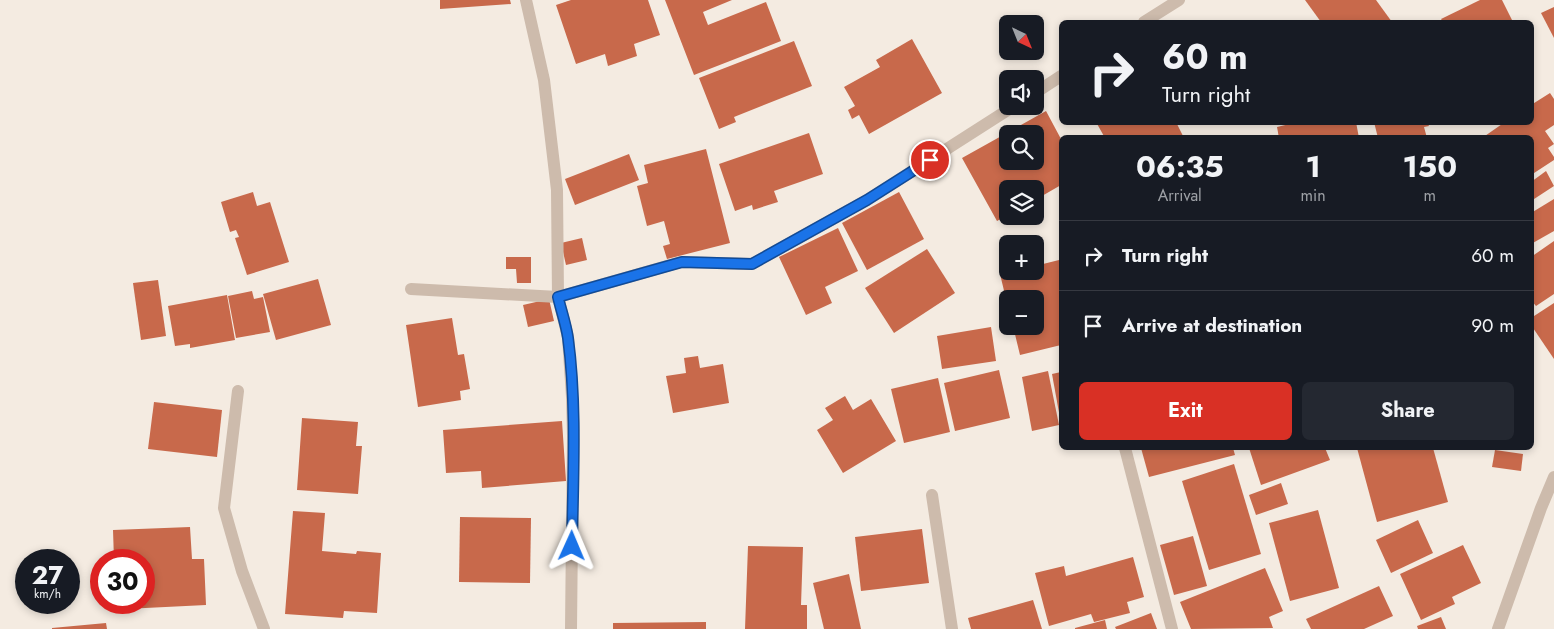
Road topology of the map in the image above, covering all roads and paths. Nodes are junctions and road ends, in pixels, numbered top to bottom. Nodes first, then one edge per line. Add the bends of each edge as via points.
1 (526, 0) edge
2 (1179, 0) edge
3 (1147, 20) edge
4 (1059, 77) edge
5 (1044, 87) edge
6 (1000, 115) edge
7 (411, 289) dead end
8 (558, 297) junction
9 (238, 391) dead end
10 (1126, 450) edge
11 (1554, 476) edge
12 (932, 495) dead end
13 (264, 629) edge
14 (571, 629) edge
15 (952, 629) edge
16 (1172, 629) edge
17 (1498, 629) edge

1 - 8 street via 544,80 557,190
2 - 3 street
4 - 5 street
6 - 8 street via 867,200 752,264 682,262
7 - 8 street
8 - 14 street via 568,337 572,397
9 - 13 street via 224,508 242,572
10 - 16 street
11 - 17 street
12 - 15 street

